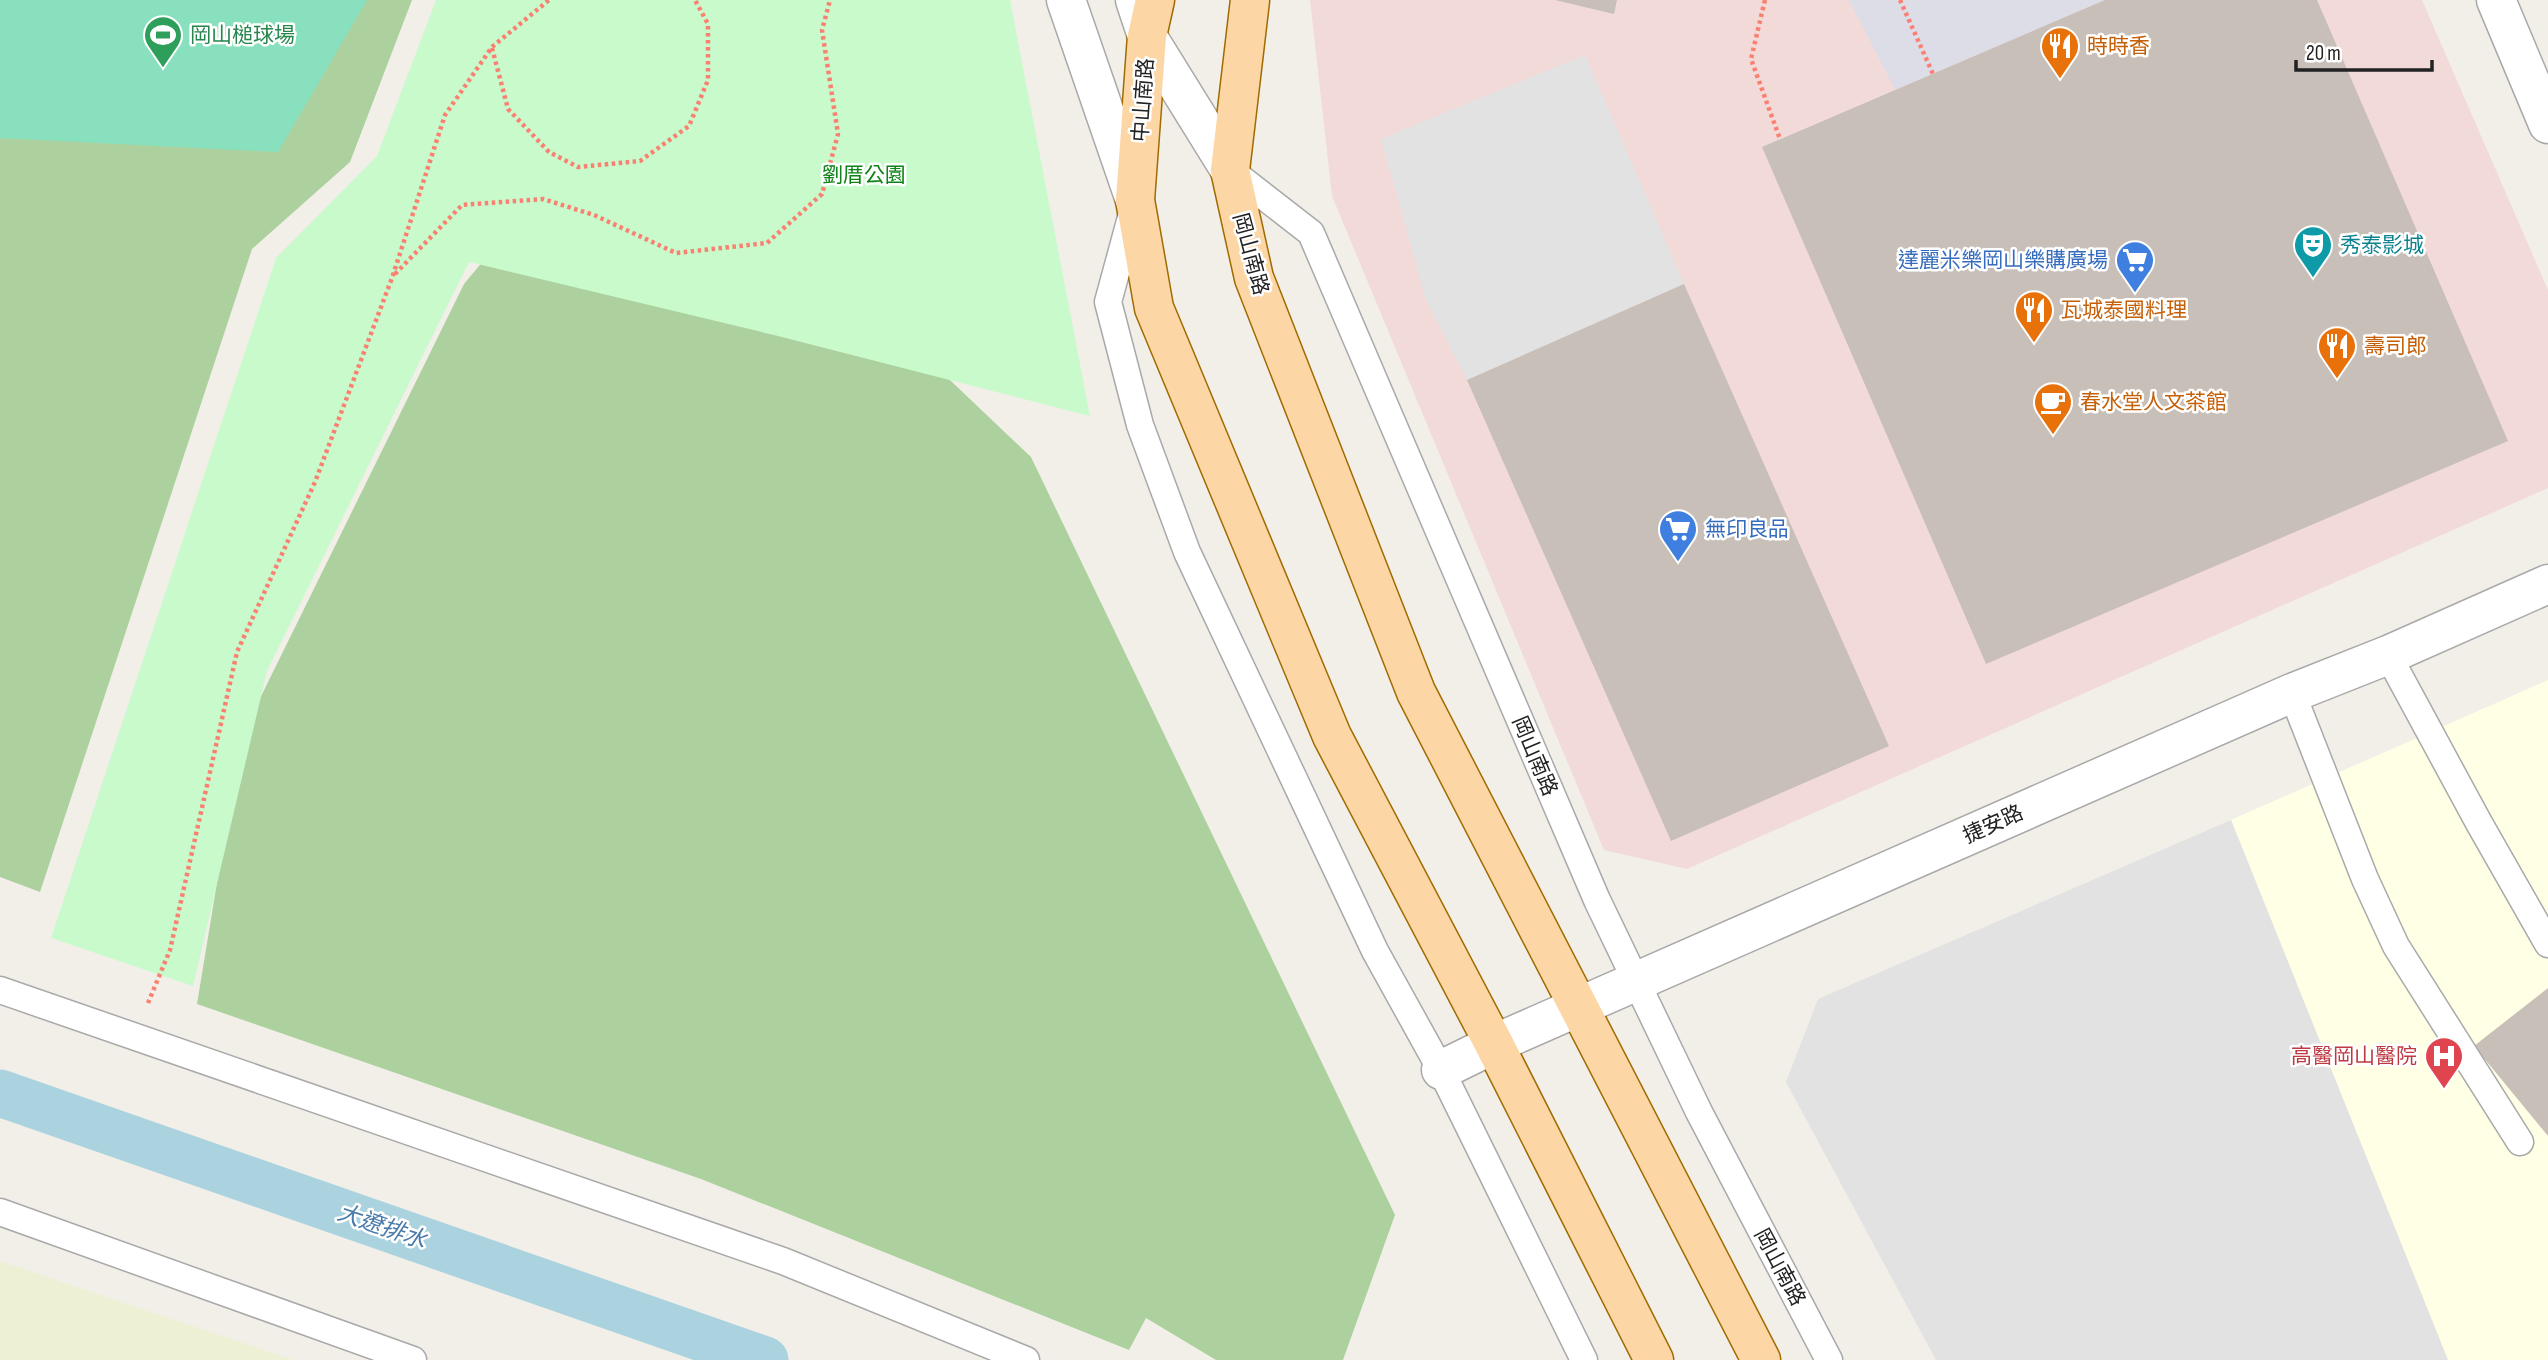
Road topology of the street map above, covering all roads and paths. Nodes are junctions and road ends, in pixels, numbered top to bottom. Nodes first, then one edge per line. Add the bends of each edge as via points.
1 (549, 0) edge
2 (695, 0) edge
3 (830, 0) edge
4 (1066, 0) edge
5 (1135, 0) edge
6 (1250, 0) edge
7 (1765, 0) edge
8 (1900, 0) edge
9 (2496, 0) edge
10 (1151, 18) edge
11 (492, 47) junction
12 (1933, 74) dead end
13 (2548, 124) edge
14 (1780, 139) dead end
15 (1230, 170) junction
16 (1135, 200) junction
17 (392, 278) junction
18 (2548, 584) edge
19 (2388, 654) junction
20 (2292, 693) junction
21 (2548, 944) edge
22 (1635, 982) junction
23 (0, 990) edge
24 (1578, 1007) junction
25 (135, 1036) junction
26 (1494, 1044) junction
27 (1441, 1070) junction
28 (2519, 1142) dead end
29 (0, 1212) edge
30 (413, 1360) edge
31 (1026, 1360) edge
32 (1584, 1360) edge
33 (1654, 1360) edge
34 (1761, 1360) edge
35 (1829, 1360) edge

1 - 11 path
2 - 11 path via 708,23 708,80 689,126 639,161 578,167 549,152 508,109
3 - 17 path via 822,30 838,134 822,194 767,243 676,253 594,215 543,199 462,205
4 - 16 street
5 - 10 street, 岡山南路
6 - 15 main road
7 - 14 path via 1751,59
8 - 12 path
9 - 13 street
10 - 15 street, 岡山南路
10 - 16 main road, 中山南路
11 - 17 path via 445,115
15 - 22 lane, 岡山南路 via 1311,233
15 - 24 main road, 岡山南路 via 1254,278 1416,692
16 - 26 main road via 1154,308 1332,737
16 - 27 lane via 1108,302 1140,425 1187,552 1375,951
17 - 25 path via 315,482 237,652 170,950
18 - 19 street, 捷安路
19 - 20 street, 捷安路
19 - 21 lane
20 - 22 street, 捷安路
20 - 28 lane via 2396,946
22 - 24 street, 捷安路
22 - 35 lane, 岡山南路
23 - 25 lane
24 - 26 street, 捷安路
24 - 34 main road, 岡山南路
25 - 31 lane via 783,1261
26 - 27 street, 捷安路
26 - 33 main road
27 - 32 lane
29 - 30 lane

